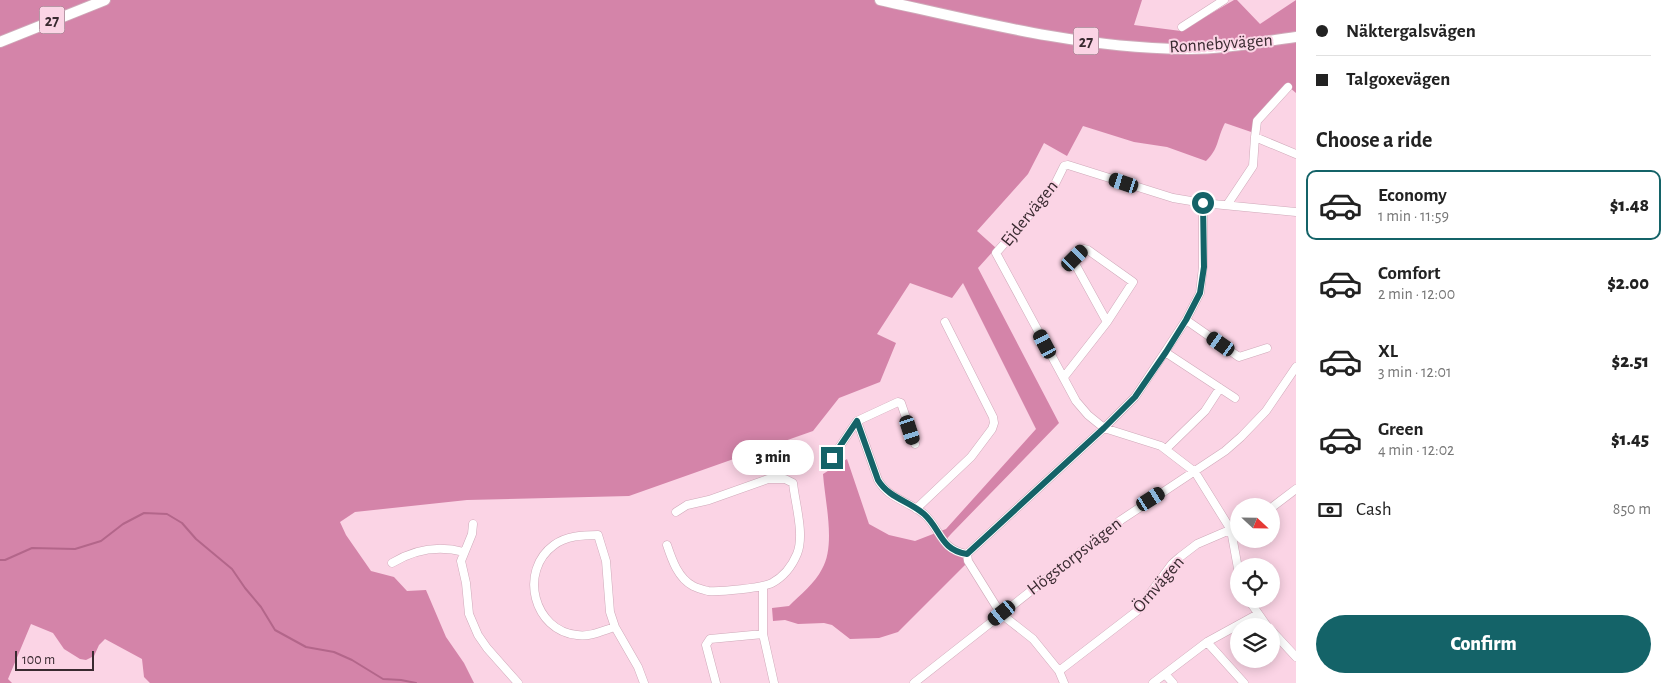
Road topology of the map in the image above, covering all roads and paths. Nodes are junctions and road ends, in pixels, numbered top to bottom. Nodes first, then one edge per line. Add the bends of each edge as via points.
1 (105, 0) edge
2 (880, 0) edge
3 (1224, 0) edge
4 (1182, 27) dead end
5 (1296, 37) edge
6 (0, 42) edge
7 (1288, 87) dead end
8 (1256, 135) junction
9 (1296, 154) edge
10 (1203, 203) junction
11 (1228, 205) junction
12 (1296, 212) edge
13 (1186, 320) junction
14 (945, 322) dead end
15 (1107, 322) junction
16 (1267, 348) dead end
17 (1166, 352) junction
18 (1296, 367) edge
19 (1064, 377) junction
20 (1220, 388) junction
21 (1235, 398) dead end
22 (857, 421) junction
23 (1104, 428) junction
24 (915, 444) dead end
25 (1166, 449) junction
26 (832, 458) dead end
27 (1195, 472) junction
28 (1294, 494) edge
29 (1280, 503) edge
30 (916, 509) junction
31 (676, 512) dead end
32 (473, 524) dead end
33 (1230, 528) edge
34 (1230, 530) edge
35 (667, 545) dead end
36 (464, 552) junction
37 (967, 554) junction
38 (392, 563) dead end
39 (763, 586) junction
40 (1254, 608) edge
41 (1002, 613) junction
42 (1258, 614) junction
43 (1261, 618) edge
44 (615, 627) junction
45 (763, 634) junction
46 (1280, 640) edge
47 (1207, 642) junction
48 (1296, 657) edge
49 (1059, 671) junction
50 (1165, 674) junction
51 (518, 683) edge
52 (644, 683) edge
53 (716, 683) edge
54 (774, 683) edge
55 (914, 683) edge
56 (1064, 683) edge
57 (1153, 683) edge
58 (1173, 683) edge
59 (1244, 683) edge

1 - 6 main road, 27
2 - 5 main road, Ronnebyvägen / 27 via 1031,32 1114,44 1184,49
3 - 4 street
7 - 8 street via 1257,121
8 - 9 street
8 - 11 street via 1253,166
10 - 11 street
10 - 13 street via 1204,267 1200,293
10 - 19 street, Ejdervägen via 1173,198 1064,166 1053,188 996,253
11 - 12 street
13 - 16 street via 1239,356
13 - 17 street
14 - 30 street via 994,423 970,457
15 - 15 street via 1133,282 1084,249 1074,262
15 - 19 street
17 - 20 street
17 - 23 street via 1135,397
18 - 27 street, Högstorpsvägen via 1266,411 1248,430
19 - 23 street, Ejdervägen via 1076,402
20 - 21 street
20 - 25 street via 1205,410
22 - 24 street via 901,403
22 - 26 street
22 - 30 street via 882,487
23 - 25 street, Ejdervägen
23 - 37 street
25 - 27 street, Ejdervägen
27 - 33 street, Ejdervägen
27 - 41 street, Högstorpsvägen via 1121,520
28 - 29 street
30 - 37 street via 925,514 950,548
31 - 39 street via 687,505 768,479 785,479 792,483 800,537 798,552 791,567 772,583
32 - 36 street
34 - 49 street, Örnvägen via 1197,544 1180,557 1137,611
35 - 39 street via 674,564 693,586 708,591
36 - 38 street via 451,548 425,550
36 - 51 street via 462,570 473,624 494,657
37 - 41 street via 968,561
39 - 45 street
40 - 42 street
41 - 49 street via 1033,638
41 - 55 street, Högstorpsvägen
42 - 43 street
42 - 47 street
44 - 44 street via 610,612 606,561 598,535 581,535 554,545 544,554 534,578 537,606 543,616 561,631 578,636
44 - 52 street
45 - 53 street via 710,639 706,646
45 - 54 street
46 - 48 street
47 - 50 street
47 - 59 street
49 - 56 street
50 - 57 street
50 - 58 street

